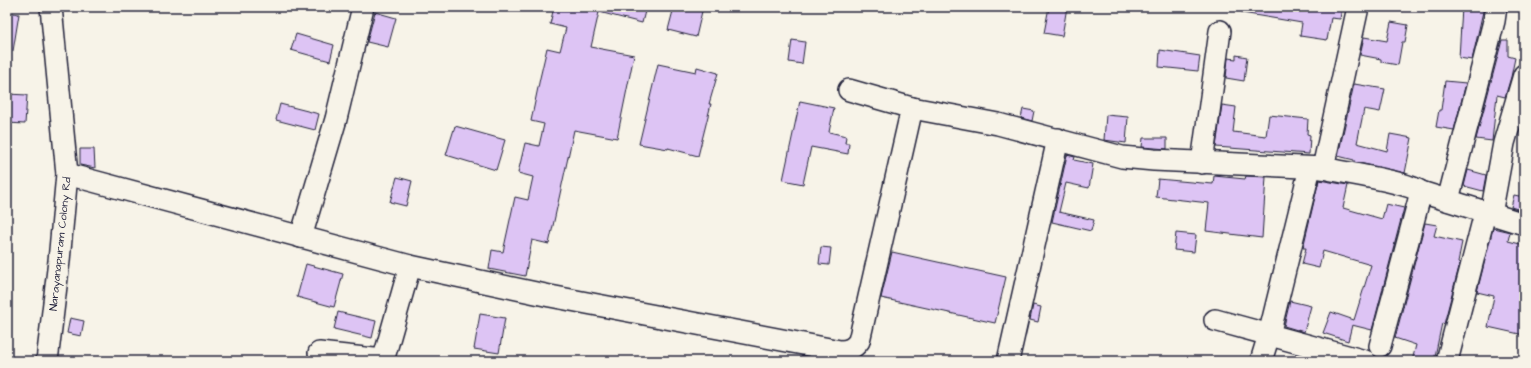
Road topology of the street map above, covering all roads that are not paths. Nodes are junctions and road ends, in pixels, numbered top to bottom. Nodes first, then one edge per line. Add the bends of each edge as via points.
1 (51, 7) edge
2 (363, 7) edge
3 (1358, 7) edge
4 (1496, 7) edge
5 (1220, 31) dead end
6 (1524, 76) edge
7 (850, 90) dead end
8 (912, 108) junction
9 (1058, 139) junction
10 (1202, 163) junction
11 (1316, 168) junction
12 (67, 174) junction
13 (1421, 192) junction
14 (1448, 200) junction
15 (1488, 213) junction
16 (1524, 224) edge
17 (301, 237) junction
18 (410, 266) junction
19 (1215, 320) dead end
20 (1269, 335) junction
21 (1380, 346) dead end
22 (319, 353) dead end
23 (814, 354) edge
24 (383, 360) edge
25 (1358, 360) edge
26 (47, 361) edge
27 (1008, 361) edge
28 (1260, 361) edge
29 (1447, 361) edge

1 - 12 street, Narayanapuram Colony Rd
2 - 17 street via 336,119
3 - 11 street
4 - 14 street
5 - 10 street
6 - 15 street via 1504,144
7 - 8 street
8 - 9 street via 998,124
8 - 23 street via 859,341 852,349 846,351
9 - 10 street via 1122,157
9 - 27 street
10 - 11 street
11 - 13 street via 1386,181
11 - 20 street
12 - 17 street
12 - 26 street, Narayanapuram Colony Rd via 60,261
13 - 14 street
13 - 21 street
14 - 15 street
15 - 16 street
15 - 29 street
17 - 18 street
18 - 23 street
18 - 24 street
19 - 20 street
20 - 25 street
20 - 28 street
22 - 24 street

